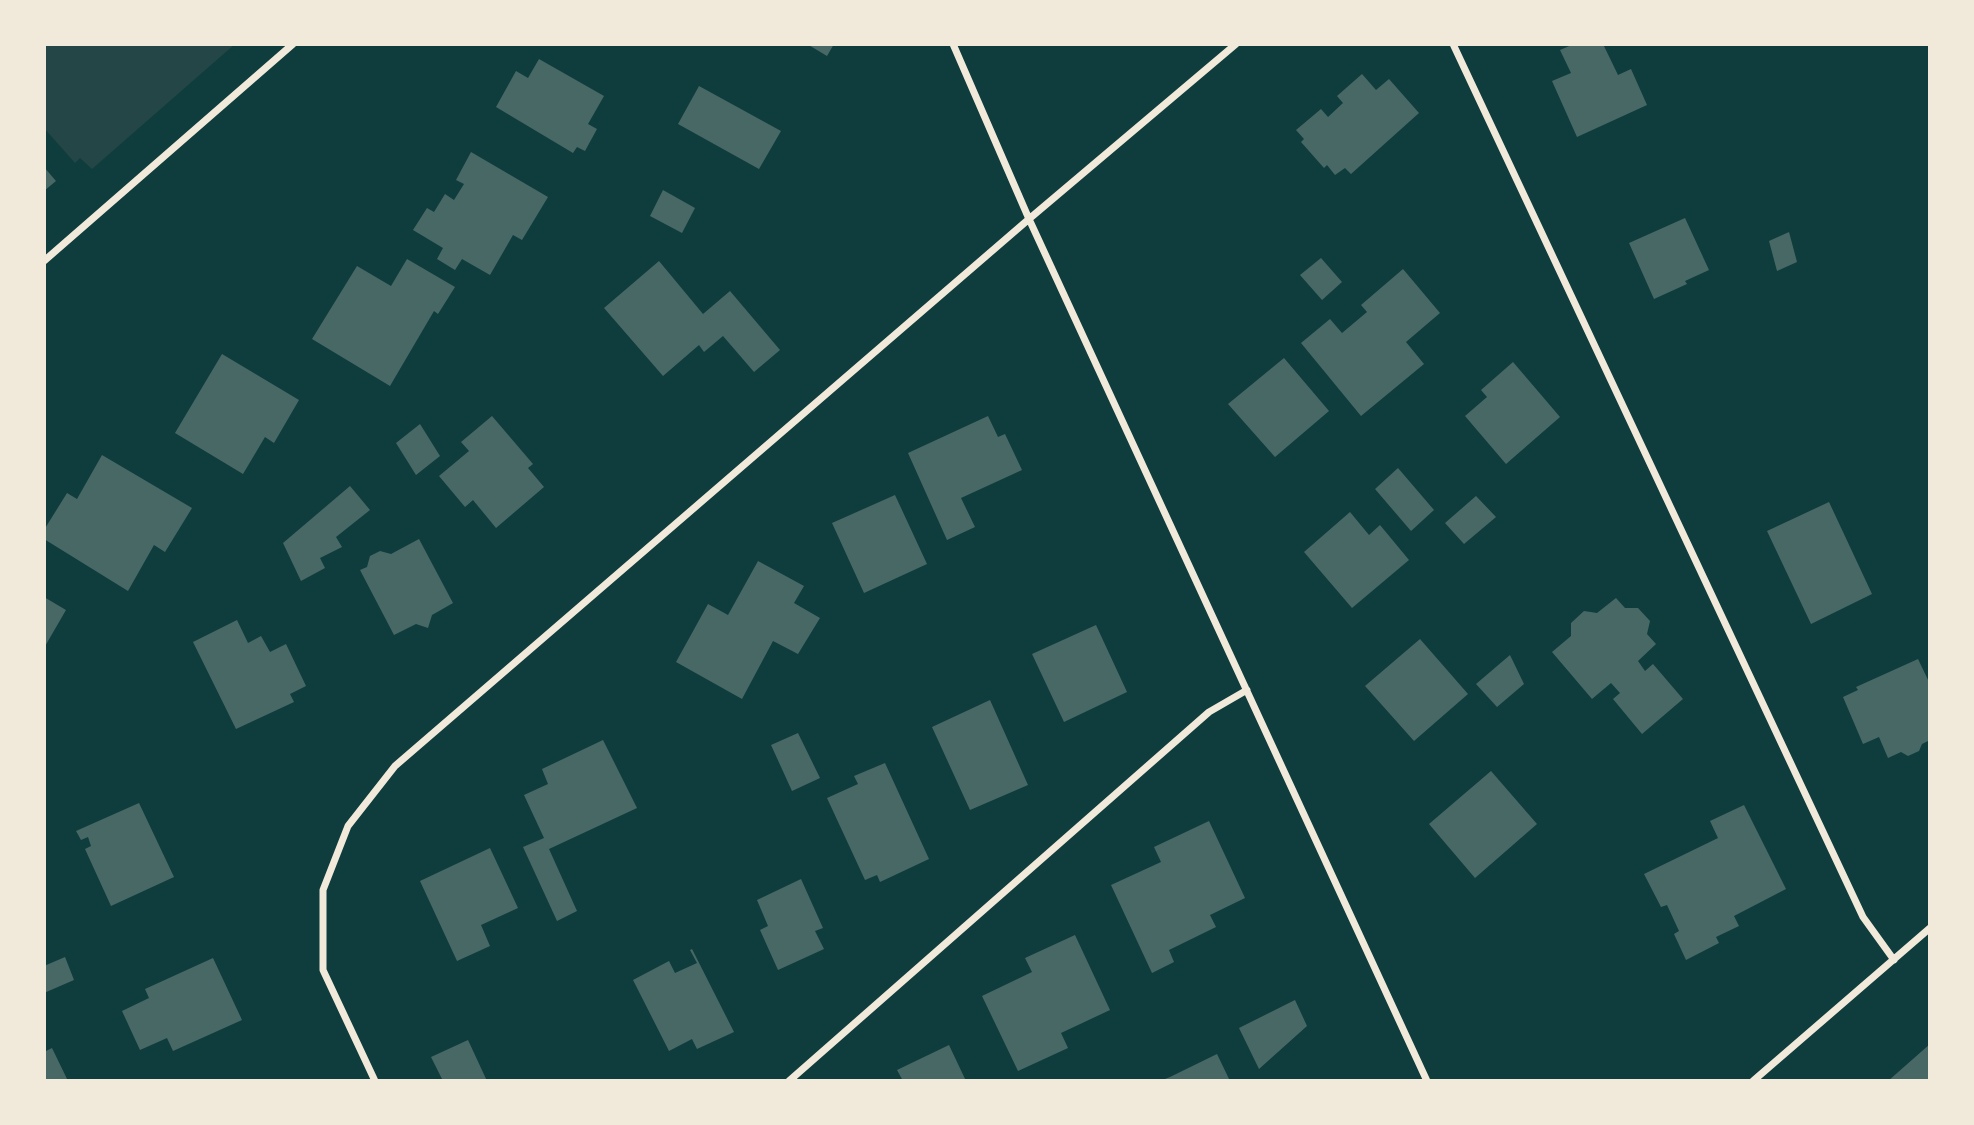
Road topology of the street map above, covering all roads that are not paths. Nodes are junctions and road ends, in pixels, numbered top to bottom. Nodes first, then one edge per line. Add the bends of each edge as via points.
1 (291, 44) edge
2 (953, 44) edge
3 (1236, 44) edge
4 (1453, 44) edge
5 (1029, 219) junction
6 (44, 261) edge
7 (1247, 690) junction
8 (1930, 928) edge
9 (1894, 960) junction
10 (375, 1081) edge
11 (789, 1081) edge
12 (1427, 1081) edge
13 (1753, 1081) edge

1 - 6 street
2 - 5 street
3 - 5 street
4 - 9 street via 1863,917
5 - 7 street
5 - 10 street via 395,766 348,826 323,890 323,970
7 - 11 street via 1209,712
7 - 12 street
8 - 9 street
9 - 13 street

